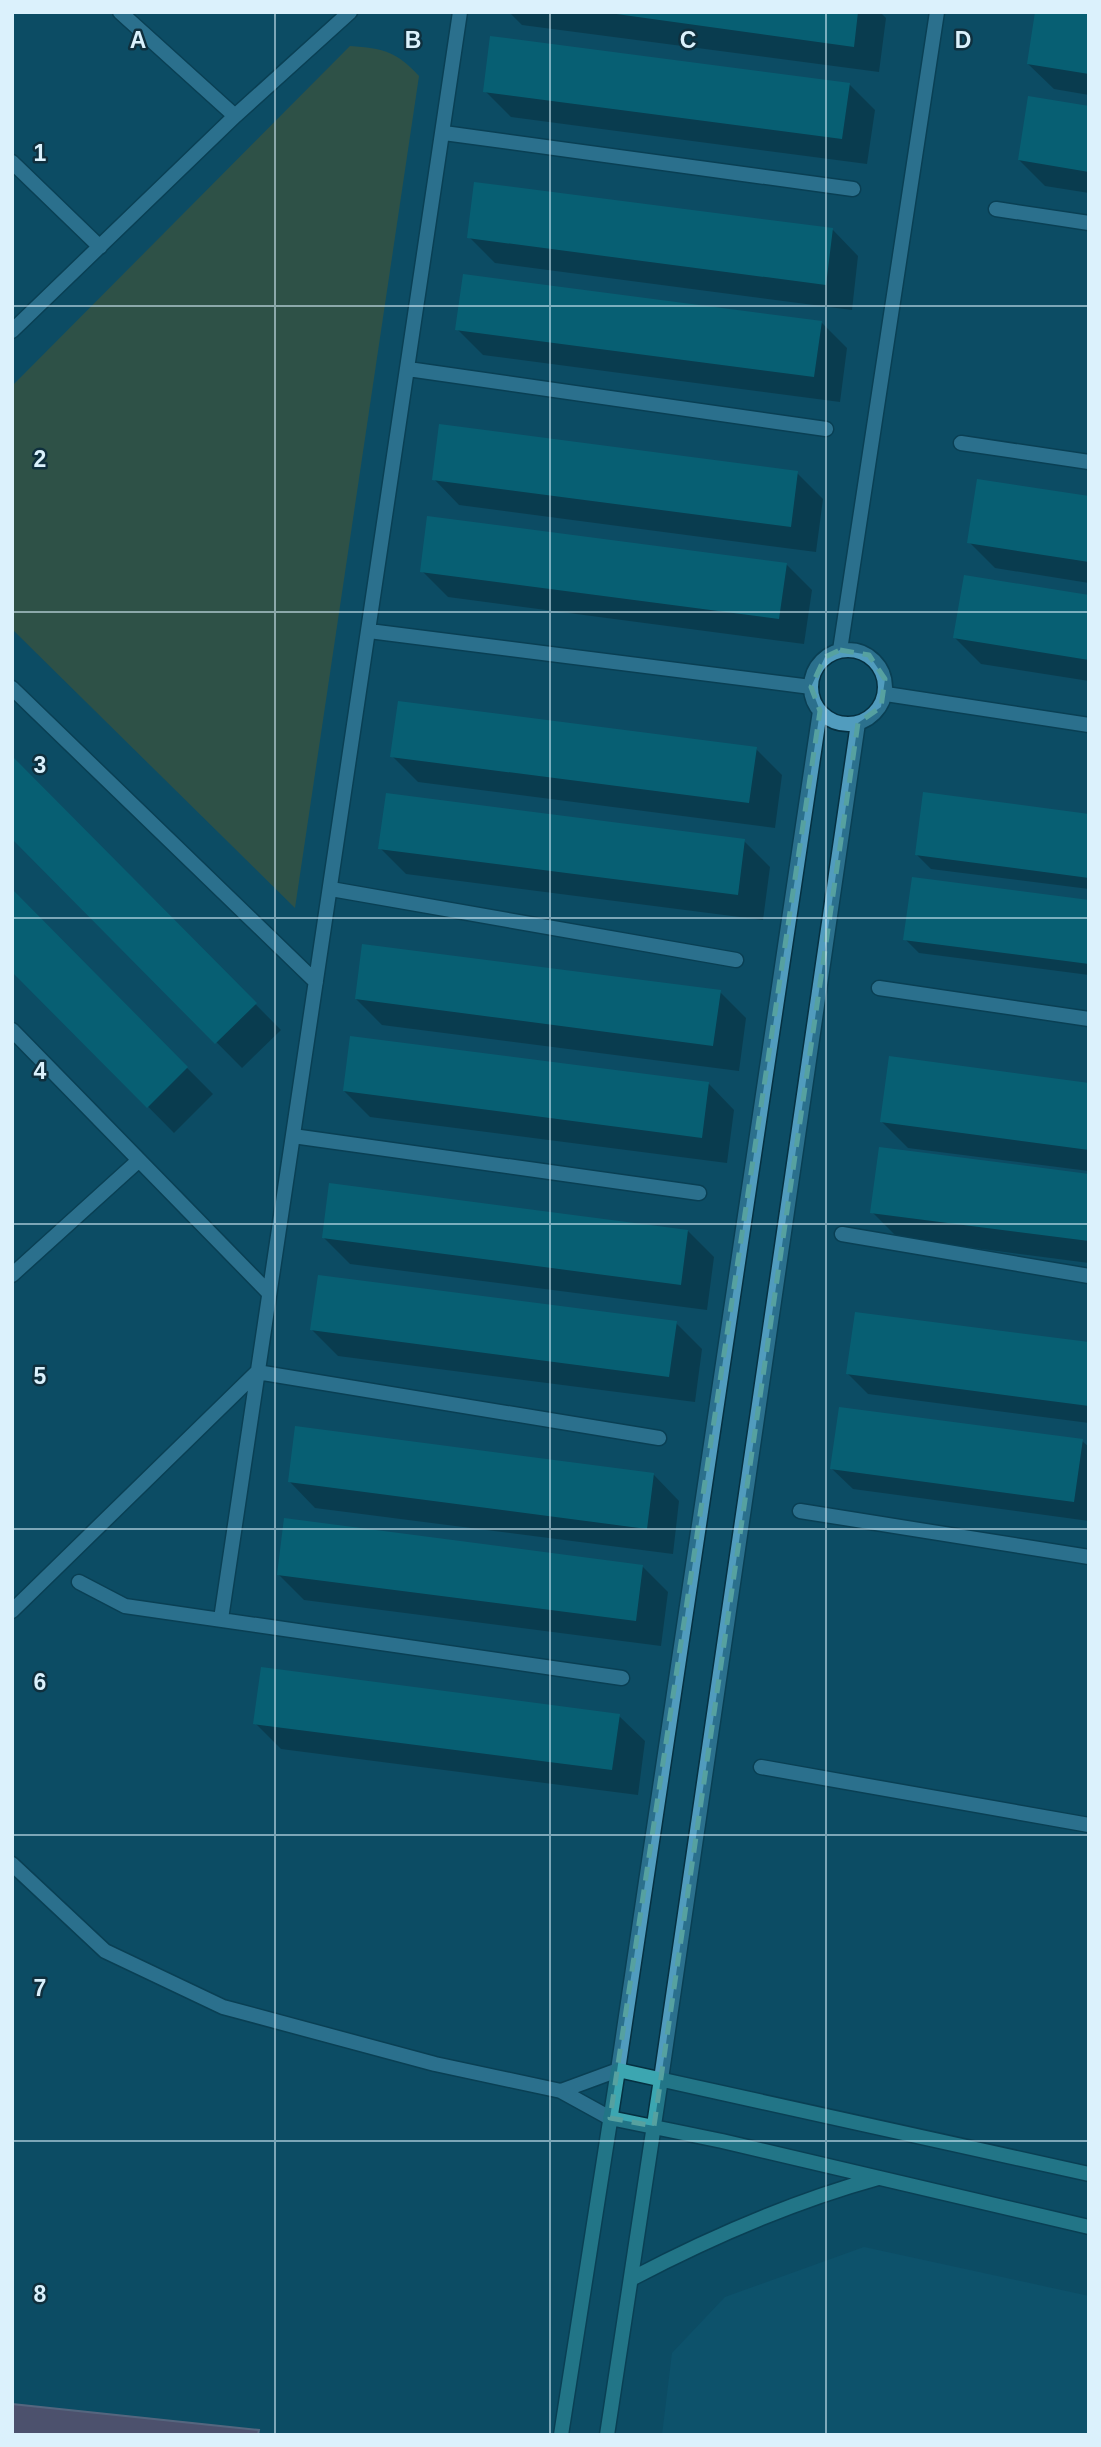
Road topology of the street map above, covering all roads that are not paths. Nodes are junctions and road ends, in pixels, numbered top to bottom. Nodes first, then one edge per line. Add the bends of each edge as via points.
1 (120, 12) edge
2 (351, 12) edge
3 (460, 12) edge
4 (937, 12) edge
5 (235, 116) junction
6 (444, 133) junction
7 (12, 162) edge
8 (853, 189) dead end
9 (996, 209) dead end
10 (1089, 223) edge
11 (100, 247) junction
12 (12, 331) edge
13 (408, 369) junction
14 (826, 429) dead end
15 (961, 443) dead end
16 (1089, 462) edge
17 (369, 631) junction
18 (840, 650) junction
19 (811, 687) junction
20 (12, 688) edge
21 (886, 694) junction
22 (820, 711) junction
23 (858, 723) junction
24 (1089, 725) edge
25 (331, 889) junction
26 (736, 960) dead end
27 (316, 982) junction
28 (879, 988) dead end
29 (1089, 1019) edge
30 (12, 1030) edge
31 (293, 1136) junction
32 (138, 1161) junction
33 (699, 1193) dead end
34 (842, 1234) dead end
35 (12, 1275) edge
36 (1089, 1276) edge
37 (268, 1292) junction
38 (257, 1372) junction
39 (659, 1438) dead end
40 (800, 1511) dead end
41 (1089, 1557) edge
42 (79, 1582) dead end
43 (12, 1611) edge
44 (221, 1619) junction
45 (622, 1678) dead end
46 (761, 1768) dead end
47 (1089, 1825) edge
48 (12, 1864) edge
49 (618, 2070) junction
50 (662, 2079) junction
51 (561, 2091) junction
52 (610, 2118) junction
53 (654, 2126) junction
54 (1089, 2174) edge
55 (879, 2178) junction
56 (1089, 2227) edge
57 (631, 2279) junction
58 (561, 2435) edge
59 (607, 2435) edge

1 - 5 street
2 - 5 street
3 - 6 street
4 - 18 street
5 - 11 street
6 - 8 street
6 - 13 street
7 - 11 street
9 - 10 street
11 - 12 street
13 - 14 street
13 - 17 street
15 - 16 street
17 - 19 street
17 - 25 street
18 - 19 street via 825,657 814,671
18 - 21 street via 855,649 869,655 879,665
19 - 22 street
20 - 27 street
21 - 23 street via 881,707
21 - 24 street
22 - 23 street via 830,720
22 - 49 street
23 - 50 street
25 - 26 street
25 - 27 street
27 - 31 street
28 - 29 street
30 - 32 street
31 - 33 street
31 - 37 street
32 - 35 street
32 - 37 street
34 - 36 street
37 - 38 street
38 - 39 street
38 - 43 street
38 - 44 street
40 - 41 street
42 - 44 street via 125,1606
44 - 45 street
46 - 47 street
48 - 51 street via 105,1951 223,2007 435,2064
49 - 50 main road
49 - 51 street
49 - 52 main road
50 - 53 main road
50 - 54 main road
51 - 52 street
52 - 53 main road
52 - 58 main road
53 - 55 main road
53 - 57 main road
55 - 56 main road
55 - 57 main road via 790,2205
57 - 59 main road

